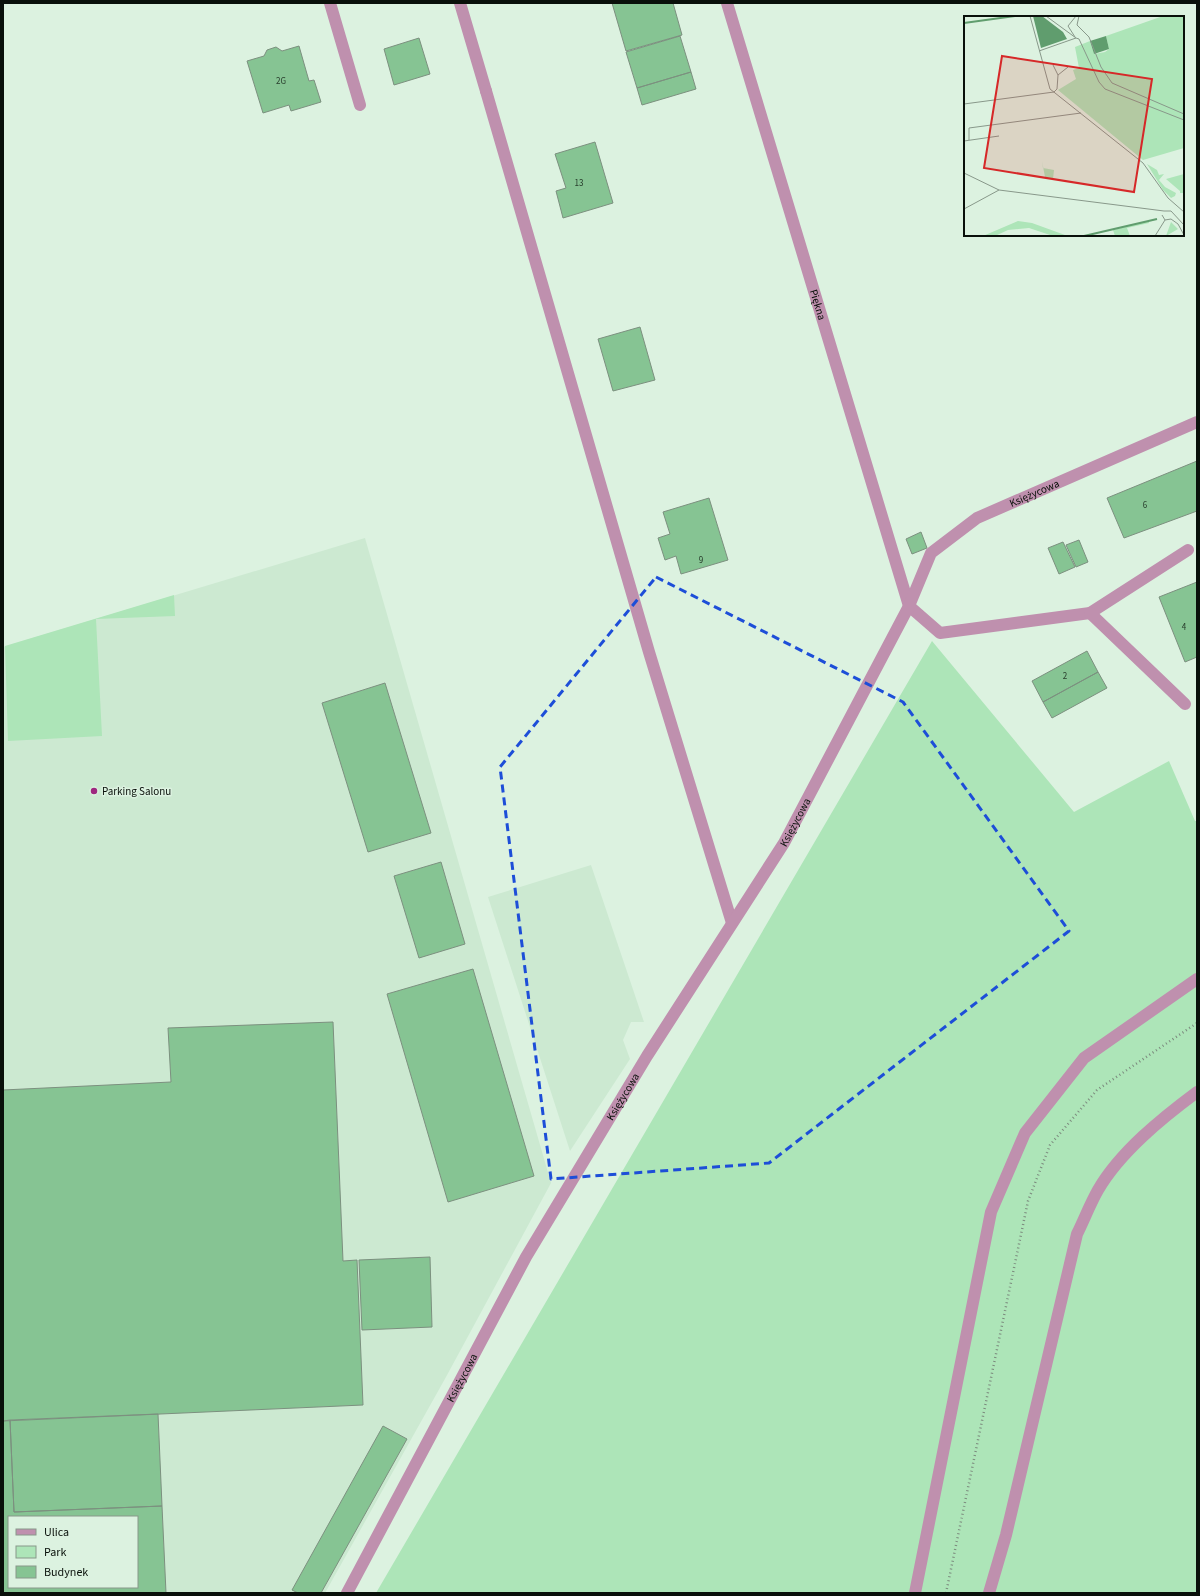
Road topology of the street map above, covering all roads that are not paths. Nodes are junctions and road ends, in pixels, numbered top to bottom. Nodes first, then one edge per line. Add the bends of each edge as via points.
1 (330, 3) edge
2 (460, 3) edge
3 (727, 3) edge
4 (360, 105) dead end
5 (1197, 422) edge
6 (1188, 550) dead end
7 (909, 606) junction
8 (1090, 613) junction
9 (1185, 704) dead end
10 (732, 923) junction
11 (1197, 979) edge
12 (1197, 1092) edge
13 (348, 1593) edge
14 (915, 1593) edge
15 (989, 1593) edge

1 - 4 street
2 - 10 street via 647,645
3 - 7 street, Piękna
5 - 7 street, Księżycowa via 977,518 931,553
6 - 8 street
7 - 8 street via 940,634
7 - 10 street, Księżycowa via 784,843
8 - 9 street
10 - 13 street, Księżycowa via 647,1056 526,1257
11 - 14 street via 1084,1058 1025,1134 991,1212
12 - 15 street via 1171,1111 1126,1154 1098,1189 1076,1234 1006,1534

